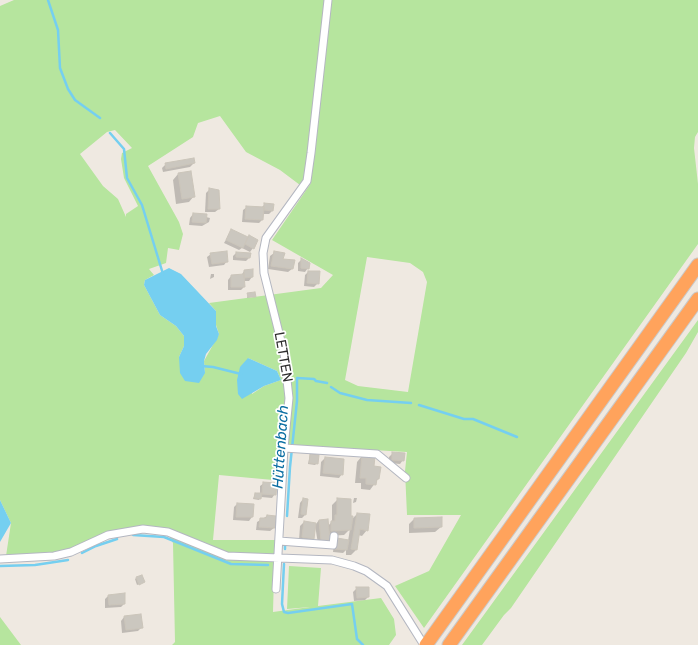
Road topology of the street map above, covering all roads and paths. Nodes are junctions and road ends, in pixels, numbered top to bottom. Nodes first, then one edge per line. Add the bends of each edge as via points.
1 (328, 0) edge
2 (698, 265) edge
3 (698, 299) edge
4 (284, 448) junction
5 (406, 478) dead end
6 (334, 536) dead end
7 (279, 541) junction
8 (278, 558) junction
9 (0, 559) edge
10 (276, 588) dead end
11 (425, 645) edge
12 (449, 645) edge

1 - 4 street, LETTEN via 307,181 266,238 263,254 264,273 288,375 288,414
2 - 11 highway
3 - 12 highway
4 - 5 street via 377,454
4 - 7 street, LETTEN
6 - 7 street via 333,545
7 - 8 street, LETTEN
8 - 9 street via 227,556 168,532 143,529 108,535 71,552 54,556
8 - 10 street, LETTEN
8 - 11 street via 332,560 366,571 387,586

